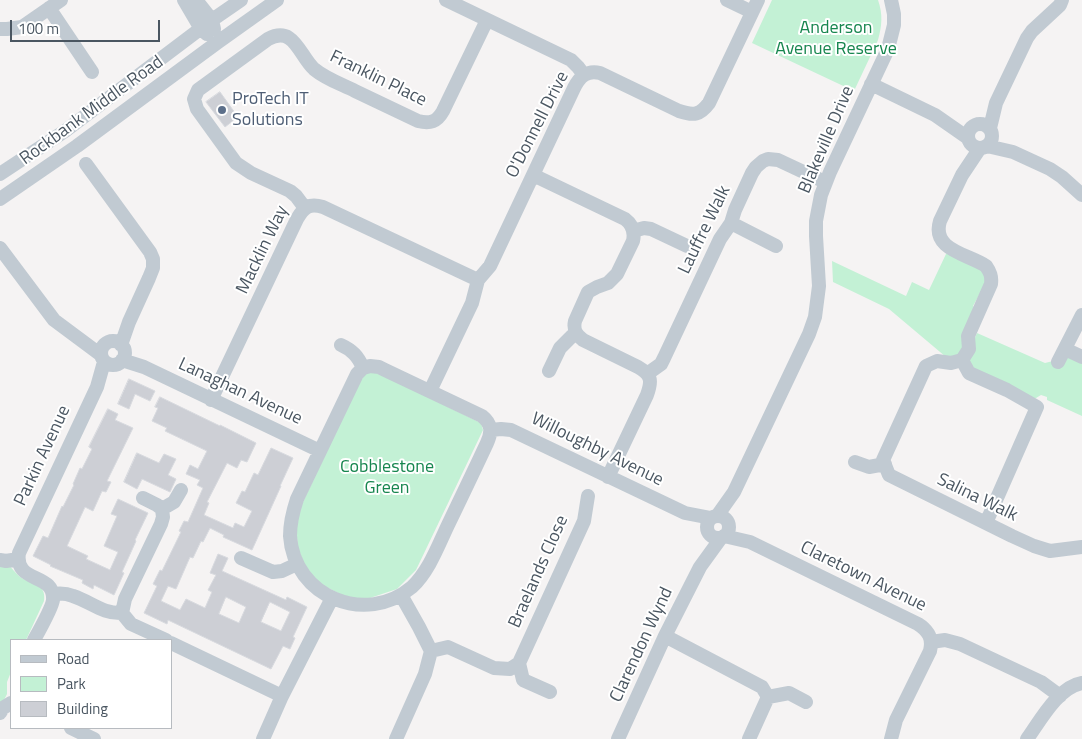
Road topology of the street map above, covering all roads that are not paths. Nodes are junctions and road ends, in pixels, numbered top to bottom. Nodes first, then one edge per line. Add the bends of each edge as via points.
1 (184, 0) edge
2 (196, 0) edge
3 (241, 0) edge
4 (278, 0) edge
5 (446, 0) edge
6 (727, 0) edge
7 (891, 0) edge
8 (1062, 0) edge
9 (55, 4) edge
10 (755, 6) edge
11 (212, 20) junction
12 (487, 20) junction
13 (0, 28) edge
14 (200, 29) junction
15 (218, 42) junction
16 (92, 72) dead end
17 (584, 75) junction
18 (871, 84) junction
19 (935, 114) junction
20 (984, 127) junction
21 (976, 144) junction
22 (1013, 152) junction
23 (86, 164) dead end
24 (0, 174) edge
25 (533, 175) junction
26 (826, 182) junction
27 (1081, 191) edge
28 (0, 199) edge
29 (305, 208) junction
30 (731, 223) junction
31 (633, 230) junction
32 (687, 246) dead end
33 (776, 246) dead end
34 (1, 248) edge
35 (478, 280) junction
36 (1082, 314) edge
37 (576, 333) junction
38 (341, 345) dead end
39 (1065, 349) junction
40 (113, 353) junction
41 (1082, 357) edge
42 (962, 360) junction
43 (1058, 362) dead end
44 (363, 368) junction
45 (549, 371) dead end
46 (648, 374) junction
47 (430, 391) junction
48 (211, 400) junction
49 (491, 430) junction
50 (320, 451) junction
51 (855, 462) dead end
52 (885, 464) junction
53 (608, 476) junction
54 (181, 490) dead end
55 (588, 496) dead end
56 (143, 498) dead end
57 (162, 509) junction
58 (986, 523) junction
59 (718, 527) junction
60 (1082, 547) edge
61 (1062, 549) junction
62 (1082, 555) edge
63 (241, 558) dead end
64 (18, 559) junction
65 (0, 560) edge
66 (298, 564) junction
67 (52, 594) junction
68 (401, 595) junction
69 (332, 598) junction
70 (122, 613) junction
71 (665, 636) junction
72 (34, 639) edge
73 (164, 639) edge
74 (931, 642) junction
75 (172, 643) edge
76 (431, 651) junction
77 (519, 663) junction
78 (1082, 683) edge
79 (550, 692) dead end
80 (1082, 694) edge
81 (282, 696) junction
82 (1060, 696) junction
83 (768, 697) junction
84 (806, 702) dead end
85 (10, 704) edge
86 (0, 712) edge
87 (73, 729) edge
88 (94, 739) edge
89 (264, 739) edge
90 (396, 739) edge
91 (618, 739) edge
92 (749, 739) edge
93 (890, 739) edge
94 (1028, 739) edge

1 - 14 street
2 - 11 street
3 - 11 street, Rockbank Middle Road
4 - 15 street, Rockbank Middle Road
5 - 12 street
6 - 10 street
7 - 18 street, Blakeville Drive via 894,14 892,37
8 - 20 street via 1027,38
9 - 13 street via 22,27
9 - 16 street
10 - 17 street, O'Donnell Drive via 709,103 696,114 679,111 600,73
11 - 14 street, Rockbank Middle Road
11 - 15 street
12 - 17 street via 571,60
12 - 29 street, Franklin Place via 443,112 429,122 418,121 320,73 284,35 268,39 195,94 194,103 201,117 236,163 290,191
14 - 15 street
14 - 24 street, Rockbank Middle Road via 65,131
15 - 28 street, Rockbank Middle Road
17 - 25 street, O'Donnell Drive via 578,80
18 - 19 street
18 - 26 street, Blakeville Drive
19 - 20 street
19 - 21 street
20 - 21 street via 969,130
20 - 21 street via 992,141
20 - 22 street
21 - 22 street
21 - 42 street via 938,228 938,234 947,246 986,266 992,278 968,336 969,349
22 - 27 street via 1050,169
23 - 40 street via 154,259 149,278
25 - 31 street via 625,219
25 - 35 street, O'Donnell Drive via 490,266
26 - 30 street, Lauffre Walk via 778,160 763,161 752,173
26 - 59 street, Blakeville Drive via 816,221 819,286 809,334
29 - 35 street, Macklin Way via 311,205 323,207
29 - 48 street, Macklin Way
30 - 33 street
30 - 46 street, Lauffre Walk via 720,239 661,364
31 - 32 street via 651,229
31 - 37 street via 633,241 617,274 608,283 592,289 585,298 575,321
34 - 40 street, Lanaghan Avenue via 54,320 80,338
35 - 47 street, O'Donnell Drive via 472,303
36 - 39 street
37 - 45 street via 560,348
37 - 46 street via 583,340
38 - 44 street via 355,353
39 - 41 street
39 - 43 street
40 - 48 street, Lanaghan Avenue
40 - 64 street, Parkin Avenue via 22,544
42 - 52 street via 951,363 937,361 926,366 883,460
42 - 58 street via 969,373 1037,407
44 - 47 street via 379,367
44 - 50 street via 357,374
46 - 53 street via 651,383 647,395
47 - 49 street via 482,416
48 - 50 street, Lanaghan Avenue
49 - 53 street, Willoughby Avenue via 511,430
49 - 68 street via 431,561 422,576
50 - 66 street via 293,512 290,537
51 - 52 street via 869,467
52 - 58 street, Salina Walk via 889,475
53 - 59 street, Willoughby Avenue via 685,513 696,524
54 - 57 street via 174,502
55 - 77 street, Braelands Close via 584,521
56 - 57 street
57 - 70 street via 161,524
58 - 61 street, Salina Walk via 1034,546 1050,551
59 - 71 street, Clarendon Wynd
59 - 74 street, Claretown Avenue via 918,624 928,632
60 - 61 street, Salina Walk
61 - 62 street, Salina Walk
63 - 66 street via 272,572
64 - 65 street
64 - 67 street via 22,570 44,582
66 - 69 street via 311,582
67 - 70 street via 63,593 106,612
67 - 72 street via 52,604
68 - 69 street via 372,605 346,603
68 - 76 street
69 - 81 street
70 - 73 street via 131,624
71 - 83 street via 762,687
71 - 91 street, Clarendon Wynd
74 - 82 street via 945,640 960,644 1040,682
74 - 93 street via 930,651
75 - 81 street
76 - 77 street via 448,647 494,668 510,669
76 - 90 street via 425,674
77 - 79 street via 523,680
78 - 82 street via 1070,687
80 - 82 street
81 - 89 street
82 - 94 street
83 - 84 street via 789,694
83 - 92 street
85 - 86 street
87 - 88 street

